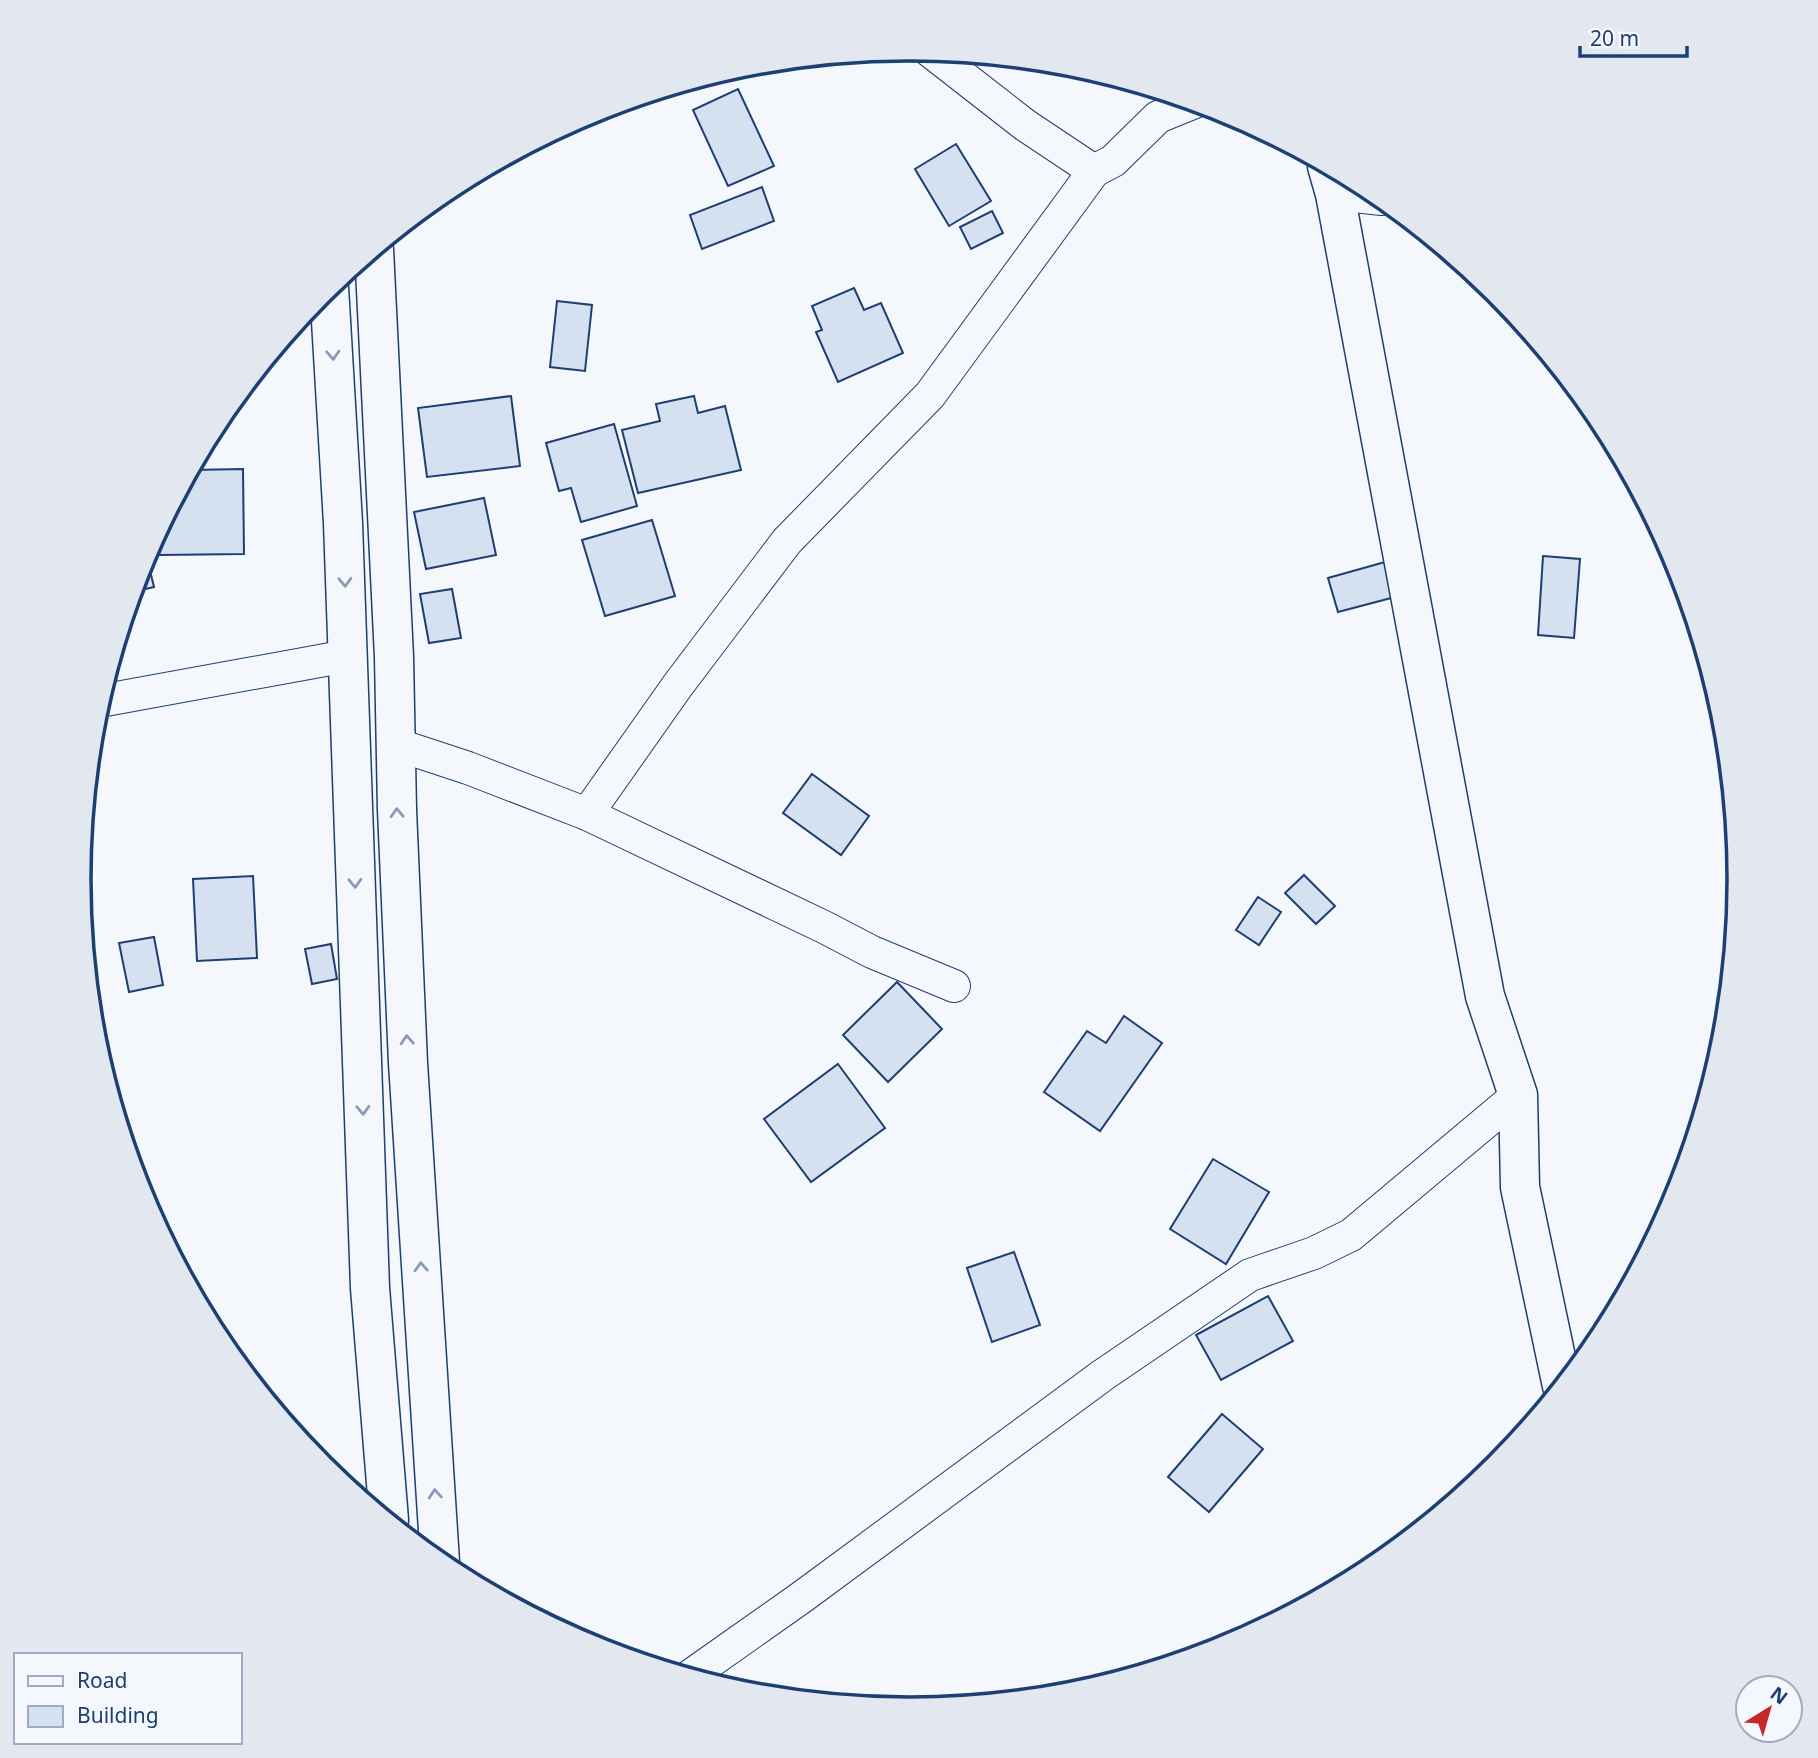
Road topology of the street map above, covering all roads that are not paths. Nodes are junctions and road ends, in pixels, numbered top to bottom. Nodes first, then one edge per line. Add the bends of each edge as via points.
1 (945, 62) edge
2 (1181, 108) edge
3 (1094, 171) junction
4 (1331, 180) edge
5 (375, 260) edge
6 (329, 303) edge
7 (347, 656) junction
8 (112, 699) edge
9 (395, 744) junction
10 (587, 814) junction
11 (954, 986) dead end
12 (1518, 1095) junction
13 (1560, 1375) edge
14 (388, 1509) edge
15 (439, 1548) edge
16 (699, 1670) edge

1 - 3 street
2 - 3 street via 1158,117 1113,161
3 - 10 street via 930,396 787,541
4 - 12 main road via 1485,996
5 - 9 main road
6 -> 7 main road
7 - 8 street
7 -> 14 main road via 370,1288
9 - 10 street
15 -> 9 main road via 408,1063
10 - 11 street via 872,953
12 - 13 main road via 1520,1187
12 - 16 street via 1351,1235 1250,1275

